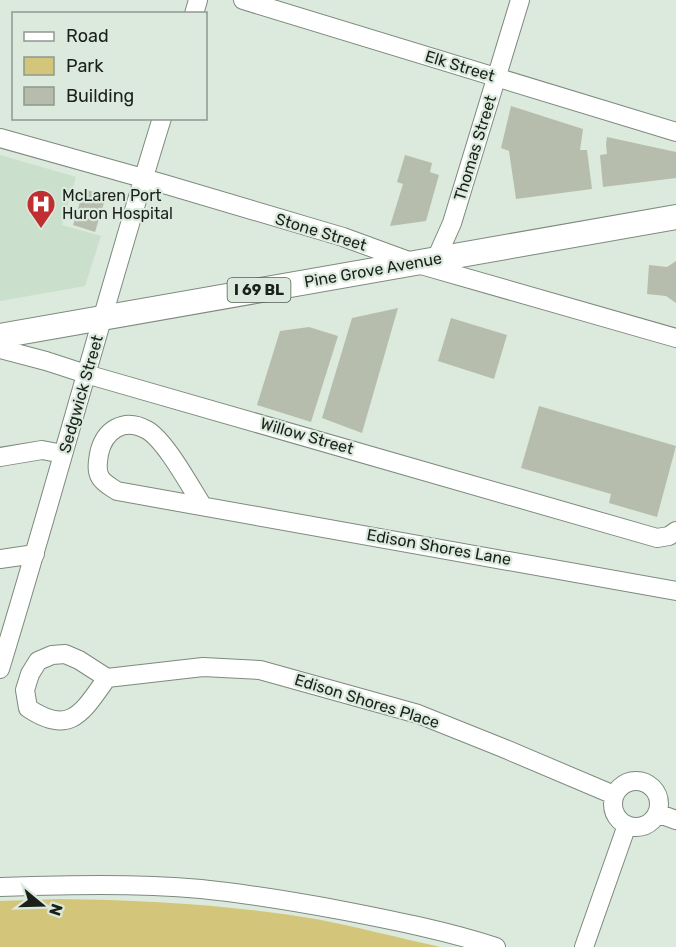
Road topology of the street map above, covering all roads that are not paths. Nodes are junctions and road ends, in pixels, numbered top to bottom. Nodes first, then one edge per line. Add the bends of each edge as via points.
1 (243, 0) edge
2 (520, 0) edge
3 (497, 78) junction
4 (161, 120) edge
5 (676, 132) edge
6 (0, 138) edge
7 (143, 178) junction
8 (676, 217) edge
9 (425, 261) junction
10 (103, 317) junction
11 (0, 336) edge
12 (676, 338) edge
13 (0, 349) edge
14 (89, 375) junction
15 (63, 454) junction
16 (0, 457) edge
17 (202, 505) junction
18 (676, 531) edge
19 (35, 555) junction
20 (0, 559) edge
21 (676, 591) edge
22 (0, 669) edge
23 (107, 678) junction
24 (614, 795) junction
25 (657, 813) junction
26 (676, 820) edge
27 (627, 825) junction
28 (0, 887) edge
29 (496, 947) edge
30 (584, 947) edge

1 - 3 street, Elk Street
2 - 3 street, Thomas Street
3 - 5 street, Elk Street
3 - 9 street, Thomas Street via 452,223
4 - 7 street, Sedgwick Street
6 - 7 street, Stone Street
7 - 9 street, Stone Street
7 - 10 street, Sedgwick Street
8 - 9 main road, Pine Grove Avenue / I 69 BL
9 - 10 main road, Pine Grove Avenue / I 69 BL
9 - 12 street, Stone Street
10 - 11 main road, Pine Grove Avenue / I 69 BL
10 - 14 street, Sedgwick Street
13 - 14 street, Willow Street
14 - 15 street, Sedgwick Street
14 - 18 street, Willow Street via 657,538
15 - 16 street via 42,450
15 - 19 street, Sedgwick Street
17 - 17 street, Edison Shores Lane via 149,431 125,425 105,438 97,463 99,476 108,486 117,491
17 - 21 street, Edison Shores Lane
19 - 20 street
19 - 22 street, Sedgwick Street
23 - 23 street via 76,717 50,720 28,708 25,690 30,674 38,661 52,655 65,654
23 - 24 street, Edison Shores Place via 203,667 260,670 418,714
24 - 25 street via 633,781 648,784 658,797
24 - 27 street via 616,816
25 - 26 street
25 - 27 street via 648,824
27 - 30 street
28 - 29 street via 126,885 201,889 373,916

